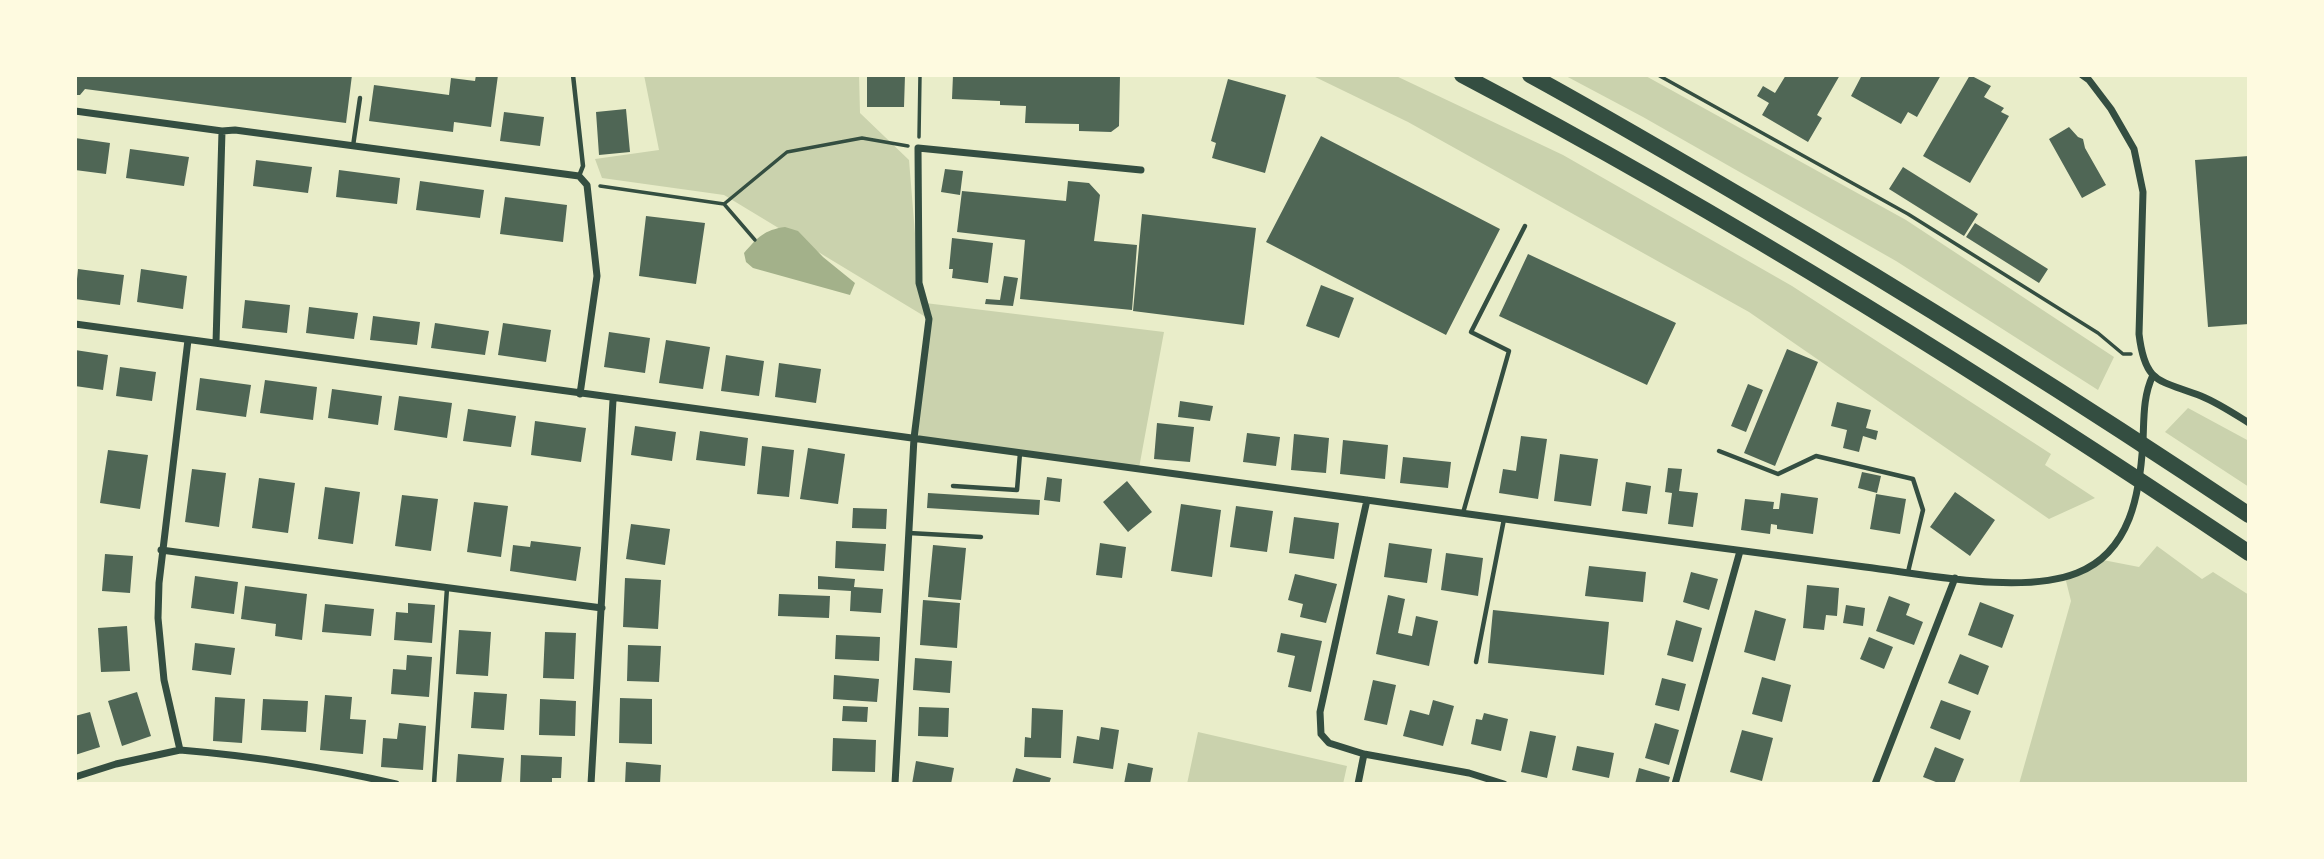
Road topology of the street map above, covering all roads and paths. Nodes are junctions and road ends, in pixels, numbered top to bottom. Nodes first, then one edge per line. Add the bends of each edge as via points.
1 (573, 75) edge
2 (920, 75) edge
3 (1462, 75) edge
4 (1530, 75) edge
5 (1658, 75) edge
6 (2082, 75) edge
7 (360, 98) dead end
8 (75, 111) edge
9 (222, 131) junction
10 (354, 146) junction
11 (918, 148) junction
12 (1141, 170) dead end
13 (579, 176) junction
14 (587, 185) junction
15 (724, 204) junction
16 (1525, 226) dead end
17 (755, 240) dead end
18 (75, 324) edge
19 (188, 340) junction
20 (216, 343) junction
21 (2142, 355) junction
22 (2153, 375) junction
23 (580, 394) junction
24 (613, 400) junction
25 (2249, 423) edge
26 (914, 438) junction
27 (1719, 451) dead end
28 (1020, 452) junction
29 (953, 486) dead end
30 (1367, 500) junction
31 (1463, 513) junction
32 (2249, 515) edge
33 (1504, 519) junction
34 (909, 533) junction
35 (981, 537) dead end
36 (162, 550) junction
37 (1740, 551) junction
38 (2249, 553) edge
39 (1908, 572) junction
40 (1955, 578) junction
41 (447, 587) junction
42 (602, 608) junction
43 (1476, 662) dead end
44 (180, 750) junction
45 (1364, 754) junction
46 (75, 777) edge
47 (396, 784) edge
48 (434, 784) edge
49 (591, 784) edge
50 (895, 784) edge
51 (1358, 784) edge
52 (1504, 784) edge
53 (1675, 784) edge
54 (1875, 784) edge

1 - 13 lane via 583,166
2 - 11 path
3 - 38 highway via 1584,139 1862,303
4 - 32 highway via 1875,275
5 - 21 path via 1908,214 2098,333 2123,354
6 - 21 street via 2112,109 2134,149 2143,192
7 - 10 lane
8 - 9 street
9 - 10 street
9 - 20 street
10 - 13 street
11 - 12 street
11 - 15 path via 862,138 787,152
11 - 26 street via 919,283 929,319
13 - 14 street
14 - 15 path
14 - 23 street via 597,276
15 - 17 path
16 - 31 lane via 1471,332 1508,351
18 - 19 street
19 - 20 street
19 - 36 street
20 - 23 street
21 - 22 street
22 - 25 street via 2217,402
22 - 40 street via 2146,390 2135,505 2104,560 2051,580 2005,584
23 - 24 street
24 - 26 street
24 - 42 street
26 - 28 street
26 - 34 street
27 - 39 lane via 1778,474 1816,456 1913,479 1923,510
28 - 29 lane via 1017,490
28 - 30 street
30 - 31 street
30 - 45 street via 1320,712 1321,734 1329,743
31 - 33 street
33 - 37 street
33 - 43 lane
34 - 35 lane
34 - 50 street
36 - 41 street
36 - 44 street via 158,618 164,680
37 - 39 street
37 - 53 street
39 - 40 street
40 - 54 street
41 - 42 street
41 - 48 lane
42 - 49 street
44 - 46 street
44 - 47 street via 328,768
45 - 51 street
45 - 52 street

